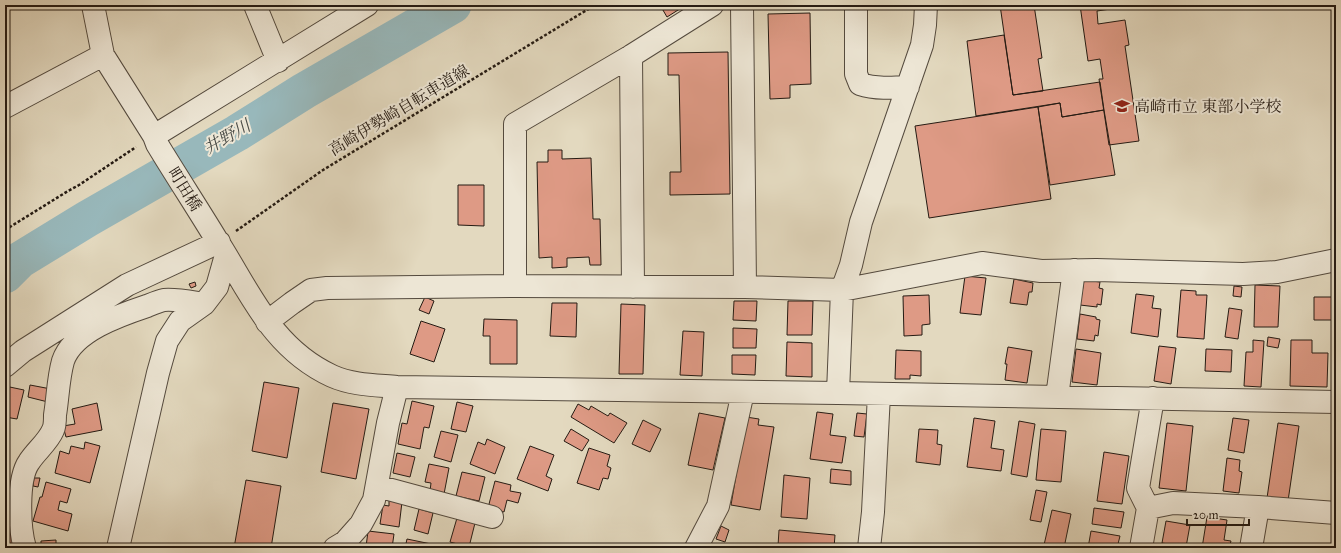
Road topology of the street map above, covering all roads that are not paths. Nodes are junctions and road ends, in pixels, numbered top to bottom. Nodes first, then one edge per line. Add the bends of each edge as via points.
1 (93, 5) edge
2 (255, 5) edge
3 (367, 5) edge
4 (712, 5) edge
5 (742, 5) edge
6 (856, 5) edge
7 (926, 5) edge
8 (103, 55) junction
9 (630, 56) junction
10 (278, 61) junction
11 (908, 87) junction
12 (5, 107) edge
13 (155, 140) junction
14 (220, 244) junction
15 (1336, 260) edge
16 (1074, 270) junction
17 (515, 286) junction
18 (632, 287) junction
19 (745, 287) junction
20 (842, 290) junction
21 (204, 304) junction
22 (267, 322) junction
23 (5, 366) edge
24 (397, 387) junction
25 (743, 392) junction
26 (838, 393) junction
27 (879, 394) junction
28 (1057, 397) junction
29 (1153, 398) junction
30 (1336, 402) edge
31 (377, 486) junction
32 (1258, 507) junction
33 (1148, 508) junction
34 (1336, 513) edge
35 (492, 517) dead end
36 (24, 548) edge
37 (118, 548) edge
38 (335, 548) edge
39 (696, 548) edge
40 (869, 548) edge
41 (1141, 548) edge
42 (1251, 548) edge

1 - 8 street
2 - 10 street
3 - 10 street
4 - 9 street
5 - 19 street
6 - 11 street via 856,74 860,84 889,88
7 - 11 street via 922,46
8 - 12 street
8 - 13 street, 町田橋
9 - 17 street via 515,124
9 - 18 street
10 - 13 street
11 - 20 street via 861,222
13 - 14 street, 町田橋
14 - 21 street via 217,287
14 - 22 street, 町田橋
14 - 23 street via 126,285
15 - 16 street via 1277,272 1243,274
16 - 20 street via 1041,271 982,263
16 - 28 street
17 - 18 street
17 - 22 street via 311,290
18 - 19 street
19 - 20 street
20 - 26 street
21 - 36 street via 164,300 101,324 72,346 64,359 59,381 53,430 28,463 21,486
21 - 37 street via 180,321 167,341
22 - 24 street, 町田橋 via 292,350 332,376 359,384
24 - 25 street, 町田橋
24 - 31 street
25 - 26 street, 町田橋
25 - 39 street via 718,506
26 - 27 street, 町田橋
27 - 28 street, 町田橋
27 - 40 street
28 - 29 street, 町田橋
29 - 30 street, 町田橋
29 - 33 street via 1138,488
31 - 35 street
31 - 38 street via 374,500 361,524 346,542
32 - 33 street via 1173,504
32 - 34 street
32 - 42 street
33 - 41 street

